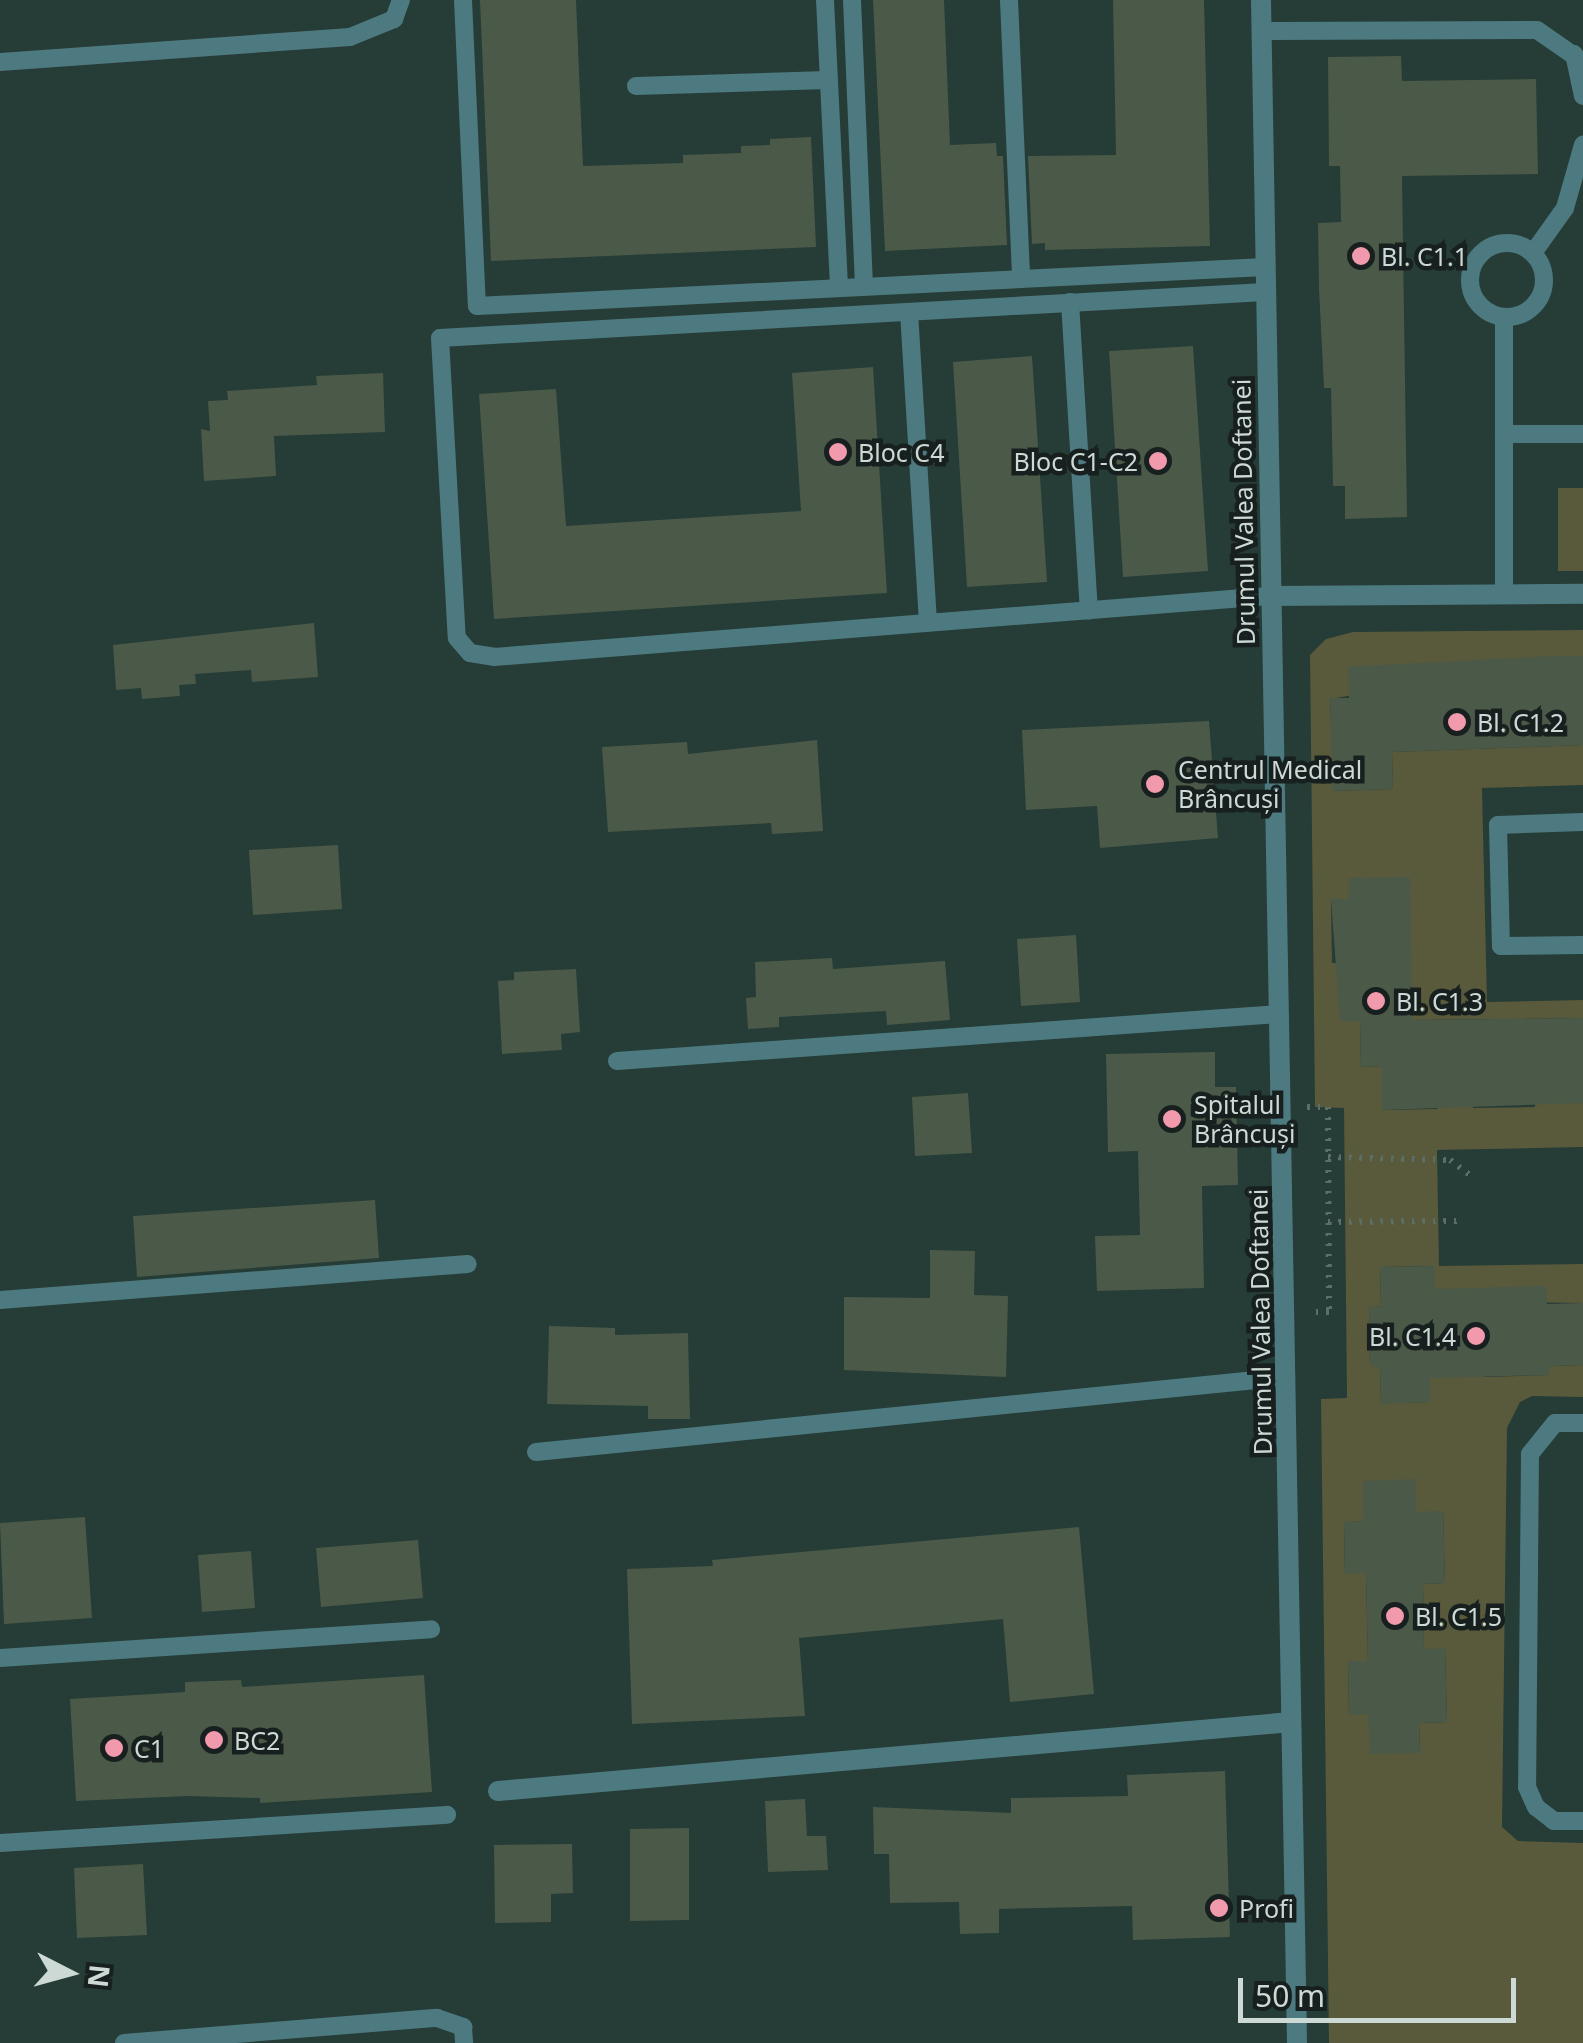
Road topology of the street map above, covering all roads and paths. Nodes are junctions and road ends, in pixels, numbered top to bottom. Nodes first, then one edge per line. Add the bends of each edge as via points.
1 (401, 0) edge
2 (463, 0) edge
3 (825, 0) edge
4 (852, 0) edge
5 (1008, 0) edge
6 (1261, 0) edge
7 (1262, 31) junction
8 (1579, 57) edge
9 (0, 62) edge
10 (828, 80) junction
11 (636, 86) dead end
12 (1583, 96) edge
13 (1583, 145) edge
14 (1532, 253) junction
15 (1264, 267) junction
16 (1021, 279) junction
17 (864, 287) junction
18 (839, 288) junction
19 (1265, 292) junction
20 (1070, 302) junction
21 (910, 312) junction
22 (1504, 317) junction
23 (1504, 434) junction
24 (1583, 434) edge
25 (1504, 594) junction
26 (1583, 594) edge
27 (1269, 596) junction
28 (1088, 610) junction
29 (928, 622) junction
30 (1583, 822) edge
31 (1583, 945) edge
32 (1279, 1014) junction
33 (617, 1061) dead end
34 (1281, 1107) junction
35 (1328, 1158) junction
36 (1470, 1175) dead end
37 (1328, 1222) junction
38 (1461, 1222) dead end
39 (468, 1264) dead end
40 (0, 1300) edge
41 (1285, 1312) junction
42 (1286, 1376) junction
43 (1583, 1423) edge
44 (536, 1452) dead end
45 (431, 1628) dead end
46 (0, 1658) edge
47 (1291, 1722) junction
48 (498, 1791) dead end
49 (447, 1814) dead end
50 (1583, 1821) edge
51 (0, 1843) edge
52 (124, 2043) edge
53 (464, 2043) edge
54 (1297, 2043) edge

1 - 9 lane via 394,19 350,37
2 - 18 lane via 477,306
3 - 10 lane
4 - 17 lane
5 - 16 lane
6 - 7 street, Drumul Valea Doftanei
7 - 8 lane via 1537,30
7 - 15 street, Drumul Valea Doftanei
8 - 12 lane
10 - 11 lane
10 - 18 lane
13 - 14 lane via 1565,208
14 - 22 lane via 1544,273 1541,296 1526,312
14 - 22 lane via 1500,244 1474,265 1476,299
15 - 16 lane
15 - 19 street, Drumul Valea Doftanei
16 - 17 lane
17 - 18 lane
19 - 20 lane
19 - 27 street, Drumul Valea Doftanei
20 - 21 lane
20 - 28 lane
21 - 29 lane
21 - 29 lane via 440,338 457,638 470,653 494,657
22 - 23 lane
23 - 24 lane
23 - 25 lane
25 - 26 street
25 - 27 street
27 - 28 lane
27 - 32 street, Drumul Valea Doftanei
28 - 29 lane
30 - 31 lane via 1498,825 1502,946
32 - 33 lane
32 - 34 street, Drumul Valea Doftanei
34 - 35 path via 1328,1106
34 - 41 street, Drumul Valea Doftanei
35 - 36 path via 1450,1160
35 - 37 path
37 - 38 path
37 - 41 path via 1328,1312
39 - 40 lane
41 - 42 street, Drumul Valea Doftanei
42 - 44 lane
42 - 47 street, Drumul Valea Doftanei
43 - 50 lane via 1555,1423 1530,1454 1527,1768 1536,1807 1554,1821
45 - 46 lane
47 - 48 street
47 - 54 street, Drumul Valea Doftanei
49 - 51 lane
52 - 53 lane via 437,2018 463,2027

